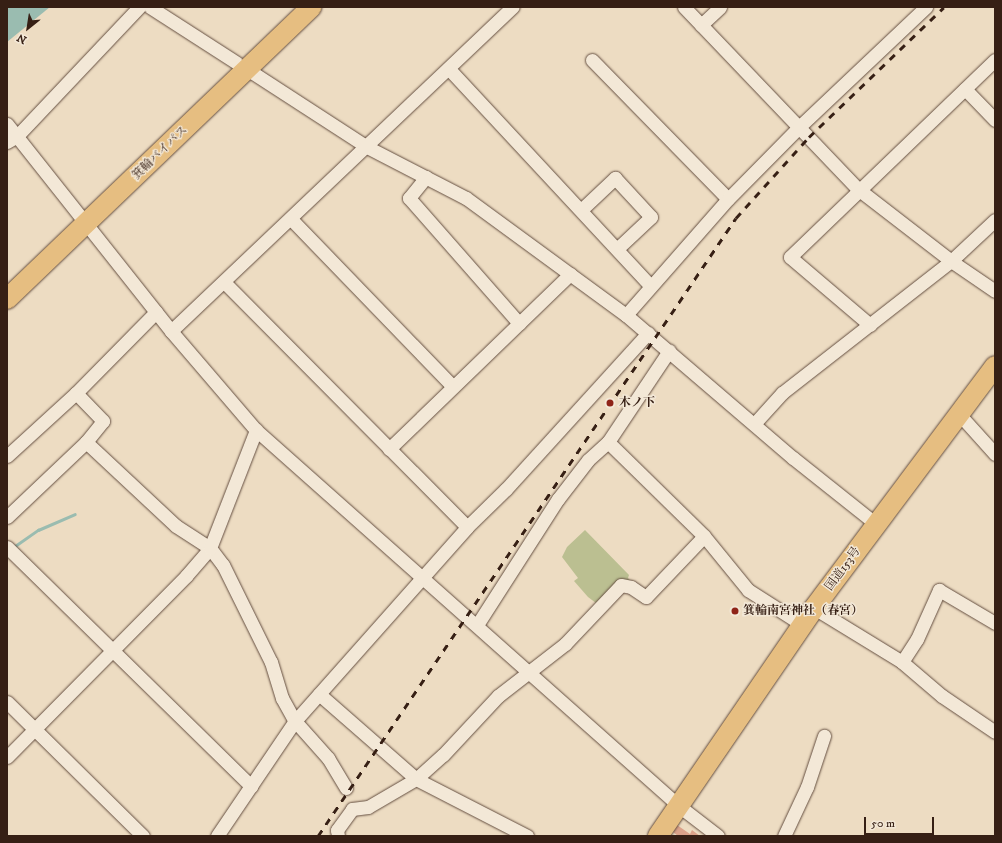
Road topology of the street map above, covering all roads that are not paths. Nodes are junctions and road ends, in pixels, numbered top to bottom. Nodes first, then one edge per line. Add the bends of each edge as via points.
1 (139, 7) edge
2 (150, 7) edge
3 (295, 7) edge
4 (312, 7) edge
5 (513, 7) edge
6 (684, 7) edge
7 (720, 7) edge
8 (926, 7) edge
9 (702, 25) junction
10 (592, 60) dead end
11 (995, 60) edge
12 (242, 66) junction
13 (449, 69) junction
14 (965, 89) junction
15 (995, 120) edge
16 (798, 127) junction
17 (10, 132) edge
18 (368, 147) junction
19 (426, 177) junction
20 (858, 189) junction
21 (728, 199) junction
22 (581, 210) junction
23 (82, 218) junction
24 (291, 219) junction
25 (995, 220) edge
26 (618, 248) junction
27 (951, 261) junction
28 (570, 274) junction
29 (224, 282) junction
30 (7, 283) edge
31 (650, 285) junction
32 (995, 291) edge
33 (7, 298) edge
34 (156, 312) junction
35 (626, 314) junction
36 (519, 323) junction
37 (870, 325) junction
38 (171, 331) junction
39 (648, 333) junction
40 (669, 351) junction
41 (995, 366) edge
42 (453, 387) junction
43 (76, 393) junction
44 (959, 414) junction
45 (754, 424) junction
46 (256, 430) junction
47 (86, 442) junction
48 (608, 442) junction
49 (389, 449) junction
50 (995, 454) edge
51 (7, 456) edge
52 (7, 517) edge
53 (876, 524) junction
54 (467, 527) junction
55 (704, 536) junction
56 (210, 548) junction
57 (10, 550) edge
58 (424, 578) junction
59 (814, 608) junction
60 (995, 623) edge
61 (478, 625) junction
62 (803, 625) junction
63 (112, 651) junction
64 (902, 662) junction
65 (529, 671) junction
66 (319, 694) junction
67 (7, 702) edge
68 (295, 722) junction
69 (34, 730) junction
70 (995, 732) edge
71 (824, 736) dead end
72 (7, 757) edge
73 (416, 779) junction
74 (251, 786) junction
75 (346, 788) dead end
76 (679, 806) junction
77 (143, 836) edge
78 (217, 836) edge
79 (338, 836) edge
80 (527, 836) edge
81 (658, 836) edge
82 (718, 836) edge
83 (784, 836) edge

1 - 17 street
2 - 12 street
3 - 12 highway, 箕輪バイパス
4 - 12 highway, 箕輪バイパス
5 - 13 street
6 - 9 street
7 - 9 street
8 - 16 street
9 - 16 street
10 - 21 street
11 - 14 street
12 - 18 street
12 - 23 highway, 箕輪バイパス
13 - 18 street
13 - 22 street
14 - 15 street
14 - 20 street
16 - 20 street
16 - 21 street
17 - 23 street
18 - 19 street
18 - 24 street
19 - 28 street via 466,198
19 - 36 street via 409,198
20 - 27 street
20 - 37 street via 790,257
21 - 31 street
22 - 26 street
22 - 26 street via 614,178 651,217
23 - 30 highway, 箕輪バイパス
23 - 33 highway, 箕輪バイパス
23 - 34 street
24 - 29 street
24 - 42 street
25 - 27 street
26 - 31 street
27 - 32 street
27 - 37 street
28 - 35 street
28 - 36 street
29 - 38 street
29 - 49 street
31 - 35 street
34 - 38 street
34 - 43 street
35 - 39 street
36 - 42 street
37 - 45 street via 782,393
38 - 46 street
39 - 40 street
39 - 54 street via 506,489
40 - 45 street
40 - 48 street
41 - 44 highway, 国道153号
42 - 49 street
43 - 47 street via 103,421
43 - 51 street
44 - 50 street
44 - 53 highway, 国道153号
45 - 53 street
46 - 56 street
46 - 58 street
47 - 52 street
47 - 56 street via 176,526
48 - 55 street
48 - 61 street via 588,460 558,499
49 - 54 street
53 - 59 highway, 国道153号
54 - 58 street
55 - 62 street via 748,590
55 - 65 street via 646,597 631,587 621,585 565,644
56 - 63 street
56 - 68 street via 223,565 271,662 282,698
57 - 63 street
58 - 61 street
58 - 66 street
59 - 62 highway, 国道153号
59 - 64 street
60 - 64 street via 939,590 917,639
61 - 65 street
62 - 76 highway, 国道153号
63 - 69 street
63 - 74 street
64 - 70 street via 942,696
65 - 73 street via 498,696 443,755
65 - 76 street
66 - 68 street
66 - 73 street
67 - 69 street
68 - 74 street
68 - 75 street via 328,758
69 - 72 street
69 - 77 street
71 - 83 street via 807,787
73 - 79 street via 368,807 352,809 337,830
73 - 80 street
74 - 78 street
76 - 81 highway, 国道153号
76 - 82 street

